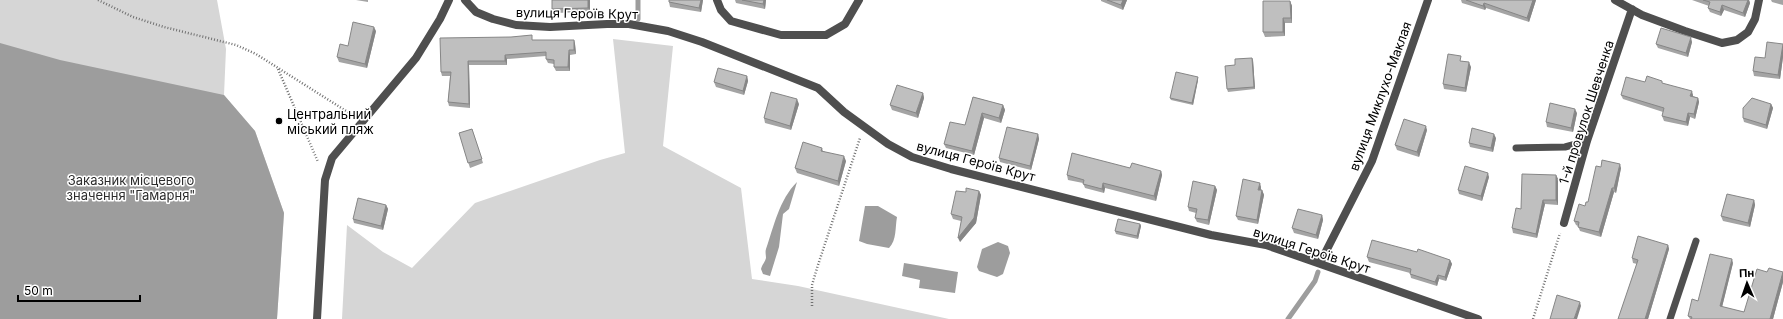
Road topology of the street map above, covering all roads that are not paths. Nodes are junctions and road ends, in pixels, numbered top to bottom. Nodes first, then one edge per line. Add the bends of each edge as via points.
1 (449, 0) edge
2 (465, 0) edge
3 (717, 0) edge
4 (859, 0) edge
5 (1428, 0) edge
6 (1615, 0) edge
7 (1759, 0) edge
8 (1632, 9) junction
9 (1587, 141) junction
10 (1516, 148) dead end
11 (1564, 223) road end
12 (1696, 241) dead end
13 (1320, 263) junction
14 (317, 319) edge
15 (1478, 319) edge
16 (1670, 319) edge

1 - 14 street via 416,58 332,158 325,180
2 - 13 street, вулиця Героїв Крут via 476,12 516,25 550,27 629,24 668,31 818,88 863,127 912,157 1211,235 1260,243
3 - 4 street via 721,10 731,21 781,35 826,35 845,24
5 - 13 street, вулиця Миклухо-Маклая via 1372,161
6 - 8 street
7 - 8 street via 1755,19 1748,32 1744,37 1730,43 1678,29 1642,16
8 - 9 street, 1-й провулок Шевченка
9 - 10 lane via 1565,147
9 - 11 street, 1-й провулок Шевченка
12 - 16 lane
13 - 15 street, вулиця Героїв Крут

